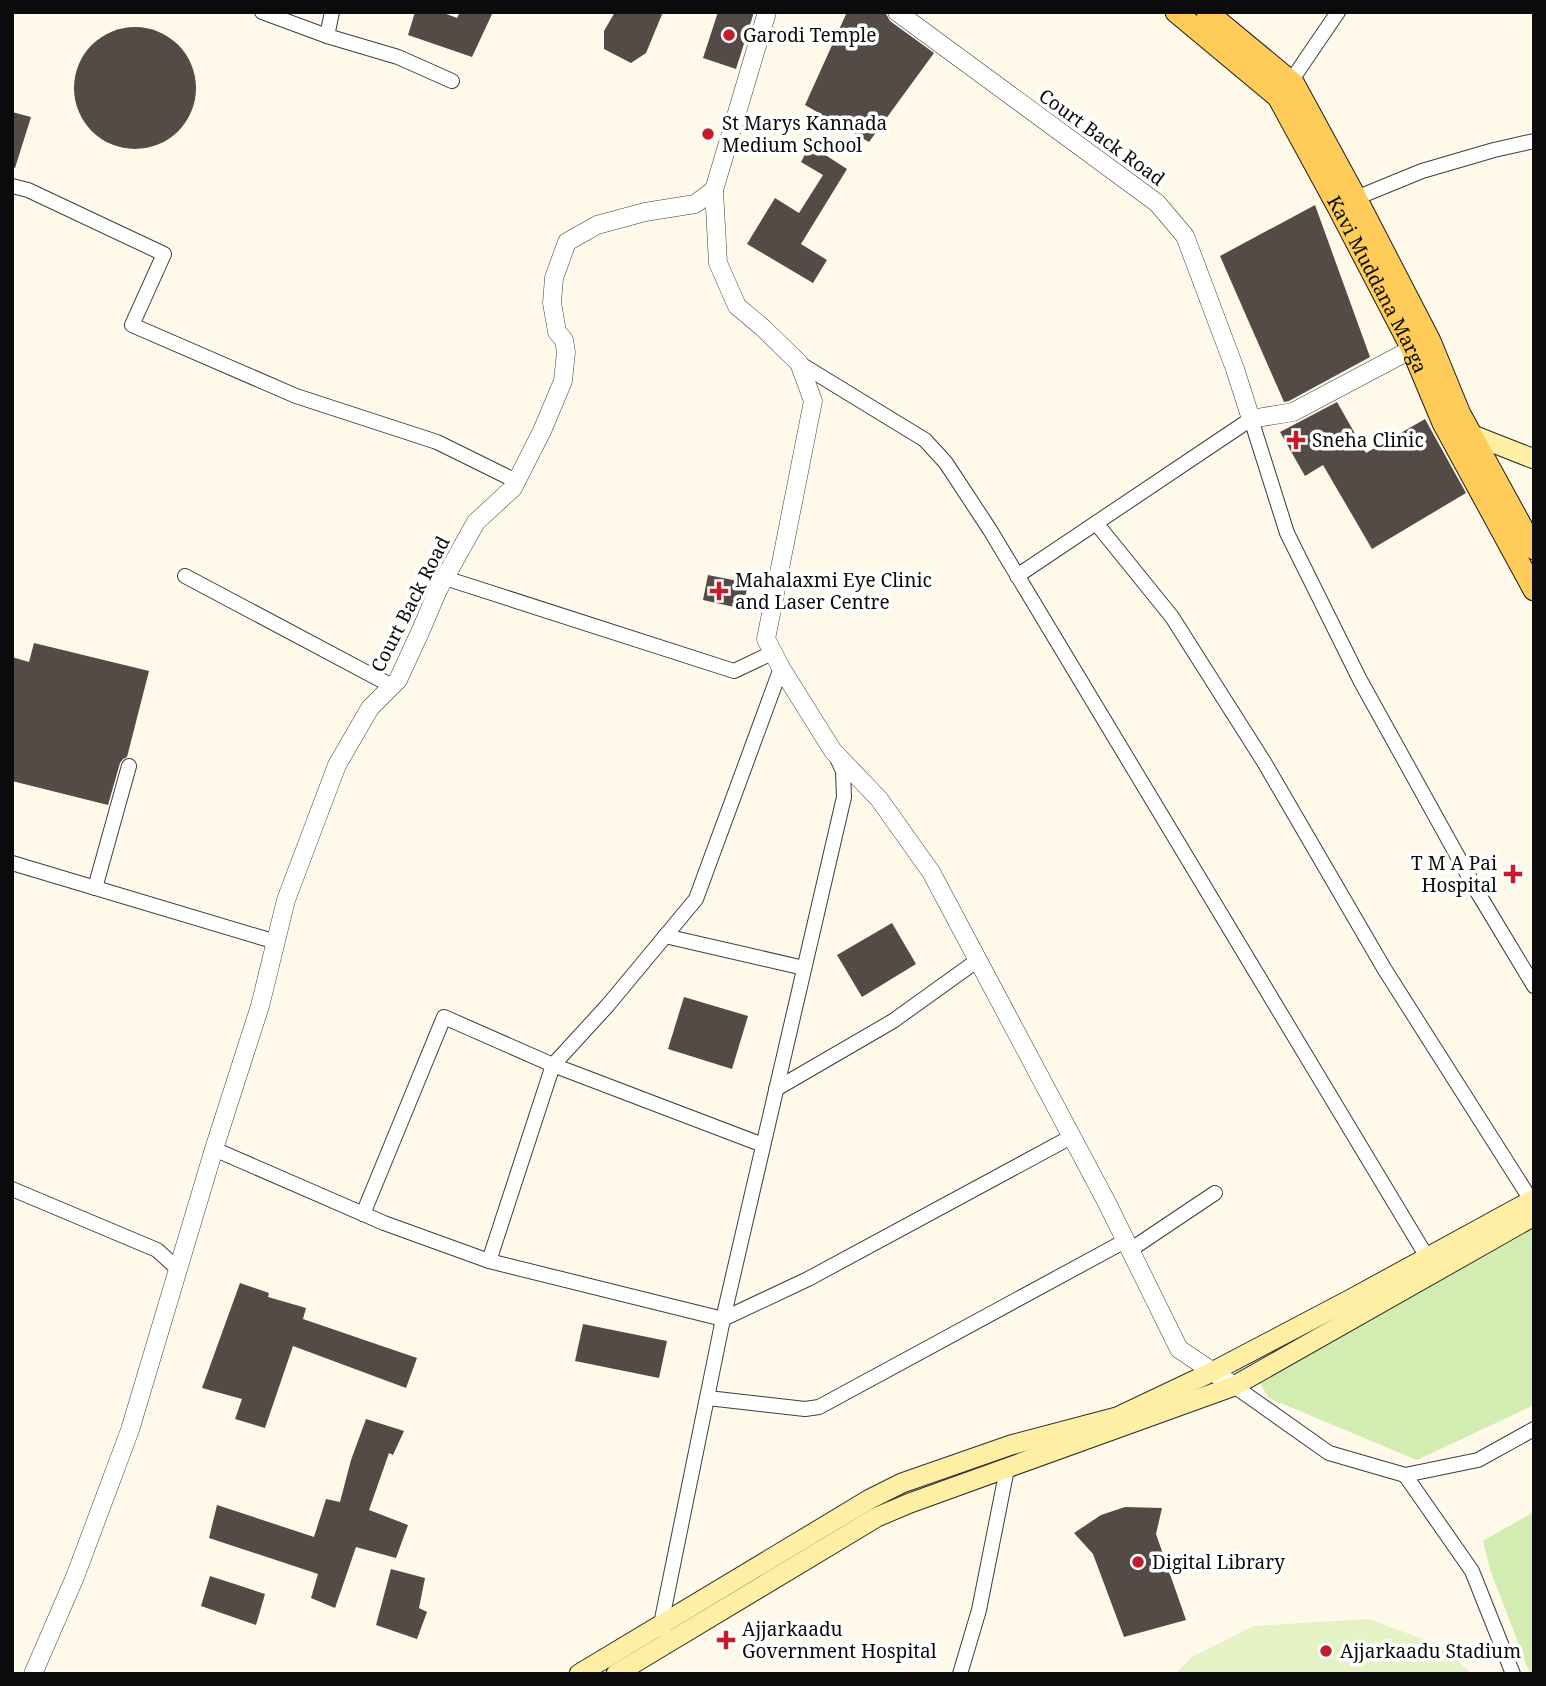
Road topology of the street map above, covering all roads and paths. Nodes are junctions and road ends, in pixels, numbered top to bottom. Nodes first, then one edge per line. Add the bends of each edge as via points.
1 (262, 12) edge
2 (332, 12) edge
3 (766, 12) edge
4 (897, 12) edge
5 (1176, 12) edge
6 (1207, 12) edge
7 (1338, 12) edge
8 (327, 36) junction
9 (452, 81) dead end
10 (1291, 81) junction
11 (1534, 141) edge
12 (12, 186) edge
13 (714, 190) junction
14 (1356, 198) junction
15 (1412, 349) junction
16 (799, 363) junction
17 (1251, 419) junction
18 (1443, 423) junction
19 (1471, 434) junction
20 (1534, 459) edge
21 (516, 481) junction
22 (1096, 523) junction
23 (1534, 549) edge
24 (185, 576) dead end
25 (1017, 576) junction
26 (445, 578) junction
27 (1534, 590) edge
28 (776, 661) junction
29 (392, 686) junction
30 (833, 751) junction
31 (129, 766) dead end
32 (12, 863) edge
33 (95, 888) junction
34 (665, 936) junction
35 (276, 942) junction
36 (978, 960) junction
37 (804, 968) junction
38 (1534, 986) edge
39 (553, 1065) junction
40 (776, 1089) junction
41 (1071, 1137) junction
42 (763, 1145) junction
43 (214, 1149) junction
44 (12, 1189) edge
45 (1215, 1193) dead end
46 (1533, 1205) edge
47 (363, 1214) junction
48 (1128, 1245) junction
49 (1427, 1257) junction
50 (489, 1261) junction
51 (179, 1270) junction
52 (723, 1319) junction
53 (1214, 1371) junction
54 (1234, 1386) junction
55 (708, 1398) junction
56 (1534, 1429) edge
57 (1007, 1469) junction
58 (1405, 1475) junction
59 (662, 1624) junction
60 (668, 1643) junction
61 (33, 1674) edge
62 (579, 1674) edge
63 (616, 1674) edge
64 (960, 1674) edge
65 (1513, 1674) edge

1 - 8 street
2 - 8 street
3 - 13 street
4 - 17 street, Court Back Road via 1157,203 1185,236
5 - 15 main road, Kavi Muddana Marga via 1278,97
6 - 10 main road
7 - 10 street
8 - 9 street via 398,57
10 - 14 main road
11 - 14 street via 1422,171
12 - 21 street via 164,254 132,325 296,396 437,442
13 - 16 street via 718,263 737,306
13 - 21 street, Court Back Road via 695,204 597,225 567,242 554,278 552,303 566,352 564,381
14 - 19 main road via 1430,341
15 - 17 street via 1293,412
15 - 18 main road, Kavi Muddana Marga
16 - 25 street via 925,440 946,463
16 - 28 street via 813,401 766,639
17 - 22 street
17 - 38 street via 1287,533 1311,582 1360,680
18 - 19 main road
18 - 27 main road, Kavi Muddana Marga
19 - 20 main road
19 - 23 main road
21 - 26 street, Court Back Road via 476,522
22 - 25 street
22 - 46 street via 1172,617
24 - 29 street
25 - 49 street
26 - 28 street via 734,671
26 - 29 street, Court Back Road
28 - 30 street
28 - 34 street via 696,899
29 - 35 street, Court Back Road via 370,708 337,765 286,900
30 - 36 street via 879,799 931,872
30 - 37 street via 843,771 844,797
31 - 33 street
32 - 33 street
33 - 35 street
34 - 37 street
34 - 39 street
35 - 43 street, Court Back Road
36 - 40 street via 893,1021
36 - 41 street
37 - 40 street
39 - 42 street
39 - 47 street via 444,1017
39 - 50 street
40 - 42 street
41 - 48 street
41 - 52 street via 808,1279
42 - 52 street
43 - 47 street
43 - 51 street, Court Back Road
44 - 51 street via 158,1250
45 - 48 street
46 - 49 main road
46 - 54 main road
47 - 50 street
48 - 53 street via 1179,1349
48 - 55 street via 819,1407
49 - 53 main road
50 - 52 street
51 - 61 street, Court Back Road via 128,1437
52 - 55 street
53 - 54 street
53 - 59 main road via 1117,1417 1011,1445 902,1483
54 - 57 main road
54 - 58 street via 1329,1453
55 - 59 street
56 - 58 street via 1478,1461
57 - 60 main road via 877,1517
57 - 64 street via 979,1609
58 - 65 street via 1472,1571
59 - 60 street
59 - 62 main road
60 - 63 main road

